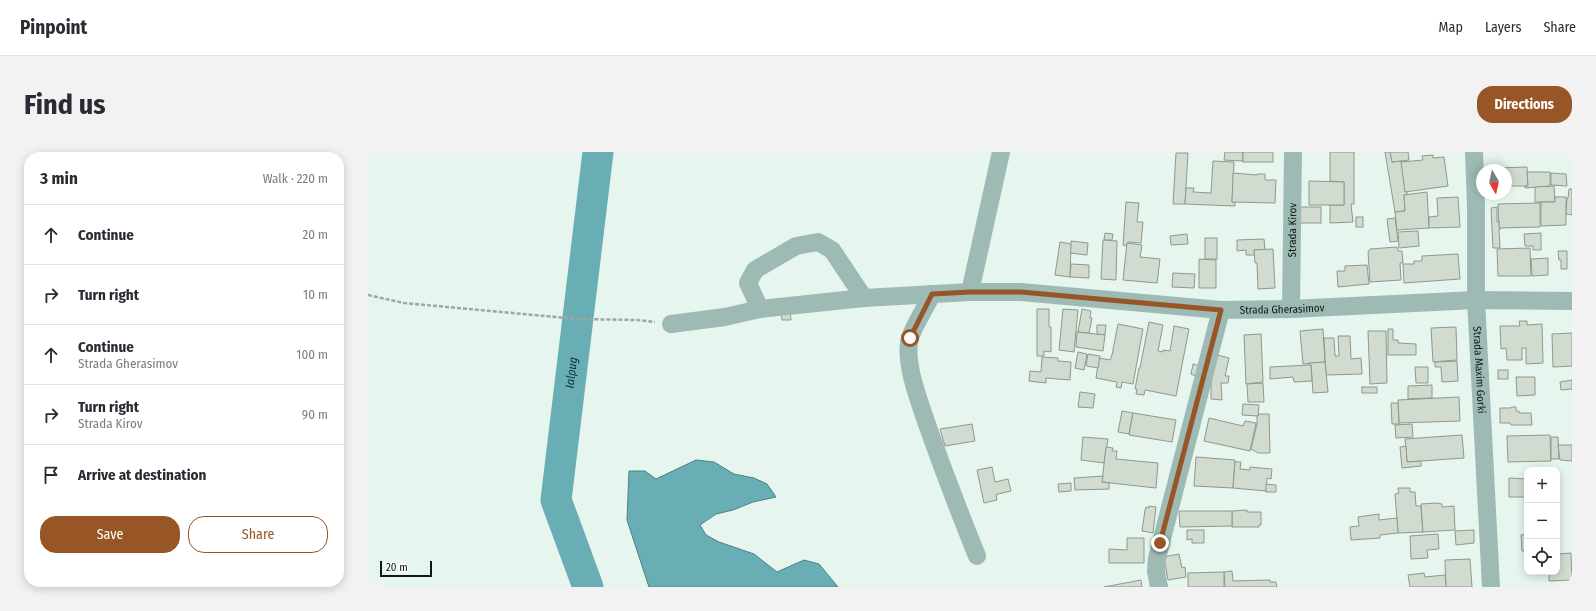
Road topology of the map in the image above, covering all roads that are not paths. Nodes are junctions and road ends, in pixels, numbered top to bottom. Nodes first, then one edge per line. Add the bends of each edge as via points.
1 (1001, 152) edge
2 (1293, 152) edge
3 (1474, 152) edge
4 (970, 292) junction
5 (932, 294) junction
6 (864, 298) junction
7 (1476, 300) junction
8 (1572, 300) edge
9 (760, 309) junction
10 (1291, 309) junction
11 (1221, 310) junction
12 (671, 324) road end
13 (977, 556) dead end
14 (1159, 587) edge
15 (1491, 587) edge

1 - 4 street
2 - 10 street, Strada Kirov
3 - 7 street, Strada Maxim Gorki
4 - 5 street, Strada Gherasimov
4 - 11 street, Strada Gherasimov via 1021,292
5 - 6 street, Strada Gherasimov
5 - 13 street via 910,338 911,369 950,489
6 - 9 street, Strada Gherasimov
6 - 9 street via 832,250 818,242 796,246 755,270 748,283
7 - 8 street, Strada Gherasimov
7 - 10 street, Strada Gherasimov
7 - 15 street, Strada Maxim Gorki
9 - 12 street, Strada Gherasimov via 725,317
10 - 11 street, Strada Gherasimov
11 - 14 street via 1157,558

